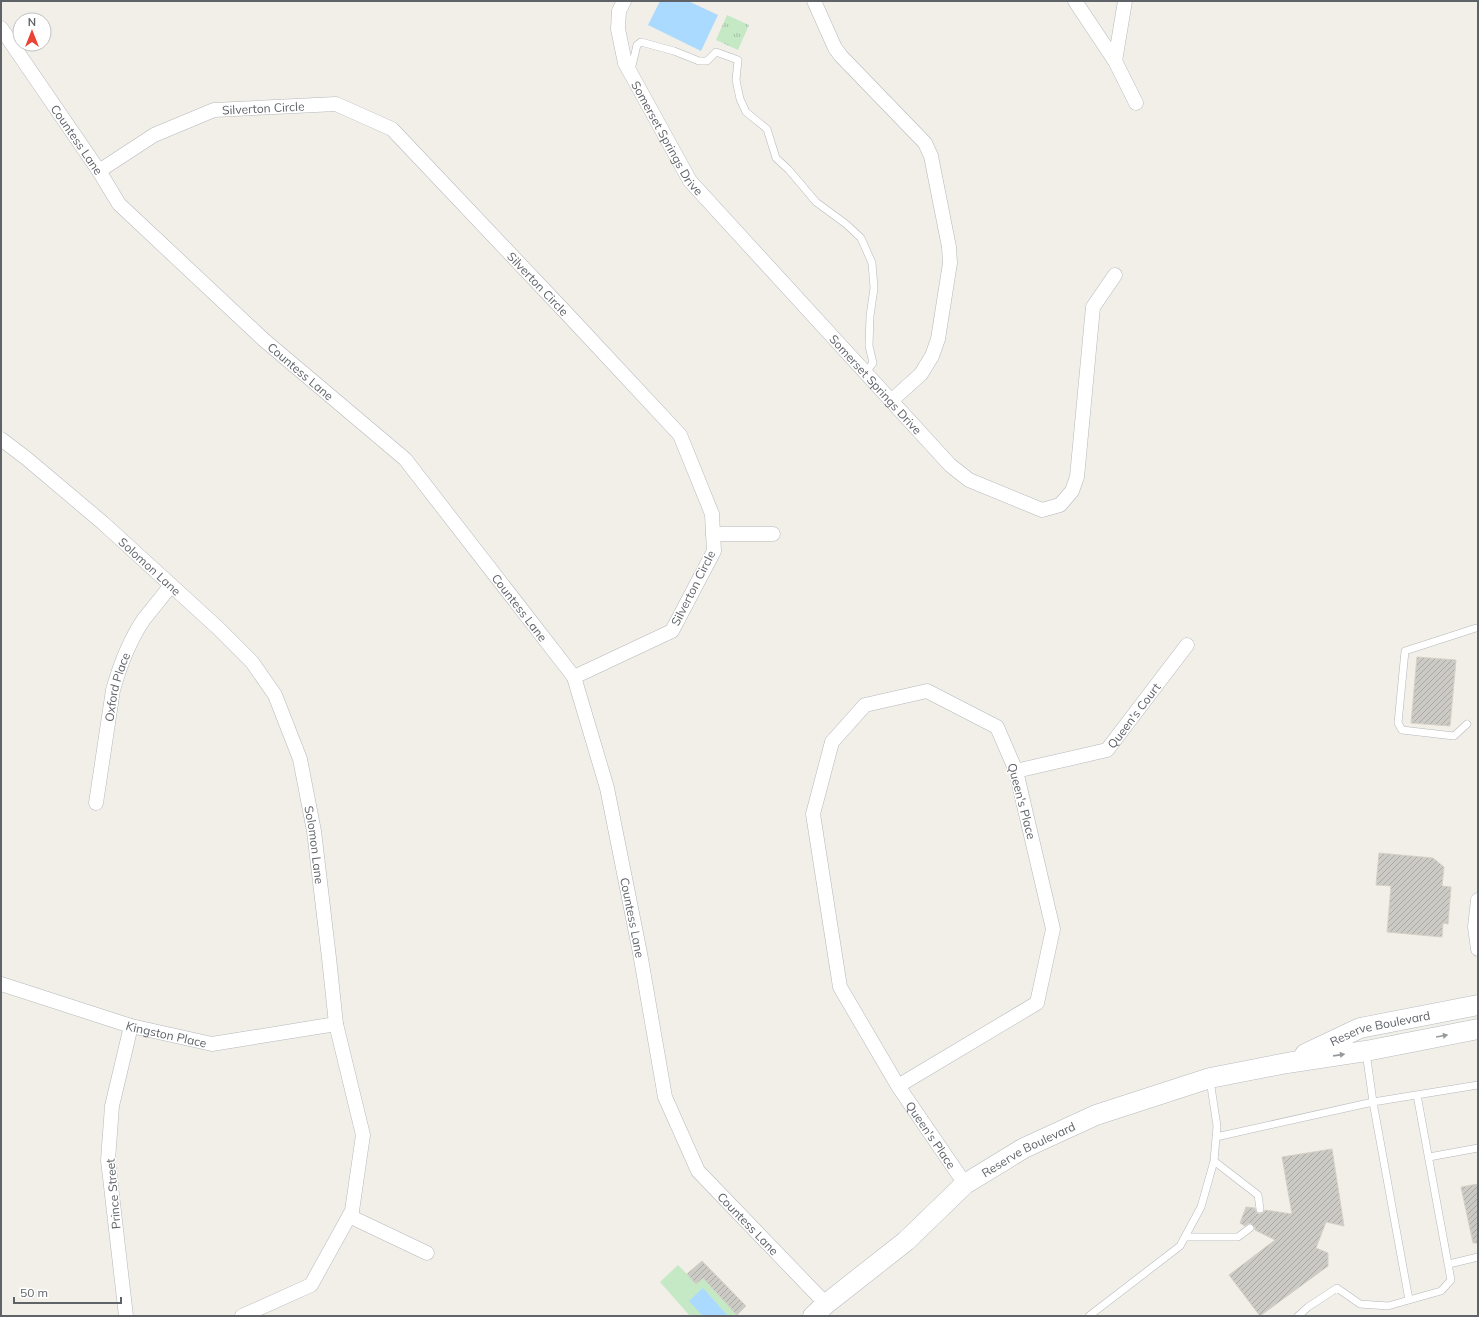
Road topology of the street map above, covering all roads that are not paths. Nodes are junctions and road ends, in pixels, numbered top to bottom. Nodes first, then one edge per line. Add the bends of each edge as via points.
1 (624, 1) edge
2 (814, 1) edge
3 (1075, 1) edge
4 (1125, 1) edge
5 (1, 28) edge
6 (1115, 61) junction
7 (630, 72) junction
8 (1136, 103) dead end
9 (99, 171) junction
10 (1115, 275) dead end
11 (865, 373) junction
12 (891, 401) junction
13 (1, 439) edge
14 (713, 534) junction
15 (772, 534) dead end
16 (171, 585) junction
17 (1476, 628) dead end
18 (1188, 645) dead end
19 (574, 677) junction
20 (1467, 724) dead end
21 (1016, 771) junction
22 (96, 803) dead end
23 (1478, 900) edge
24 (1478, 949) edge
25 (1, 984) edge
26 (1478, 1005) edge
27 (336, 1024) junction
28 (131, 1026) junction
29 (1478, 1029) edge
30 (1366, 1051) junction
31 (1287, 1063) junction
32 (1210, 1078) junction
33 (1478, 1085) edge
34 (898, 1086) junction
35 (1417, 1095) junction
36 (1373, 1102) junction
37 (1216, 1137) junction
38 (1478, 1148) edge
39 (1429, 1157) junction
40 (1214, 1161) junction
41 (965, 1184) junction
42 (1260, 1209) dead end
43 (349, 1216) junction
44 (1250, 1228) dead end
45 (1185, 1237) junction
46 (427, 1253) dead end
47 (1478, 1257) edge
48 (1449, 1264) junction
49 (1409, 1300) junction
50 (820, 1310) edge
51 (126, 1316) edge
52 (242, 1316) edge
53 (1089, 1316) edge
54 (1298, 1316) edge

1 - 7 street, Somerset Springs Drive via 619,12 618,29 625,63
2 - 12 street via 841,56 925,143 931,156 949,247 950,263 938,339 932,356 921,374
3 - 6 street
4 - 6 street
5 - 9 street, Countess Lane
6 - 8 street
7 - 11 street, Somerset Springs Drive via 690,181
7 - 11 lane via 637,45 641,42 699,61 707,61 716,52 738,60 736,80 740,99 746,112 767,129 776,158 816,202 861,238 872,264 874,288 870,316 870,346 873,363
9 - 14 street, Silverton Circle via 154,135 214,110 336,104 392,129 680,435 712,514
9 - 19 street, Countess Lane via 119,204 264,340 405,459
10 - 12 street, Somerset Springs Drive via 1093,307 1077,477 1072,491 1060,505 1042,510 969,480 950,465
11 - 12 street, Somerset Springs Drive
13 - 16 street, Solomon Lane via 103,522
14 - 15 street
14 - 19 street, Silverton Circle via 714,551 672,631
16 - 22 street, Oxford Place via 130,643 118,673 113,690
16 - 27 street, Solomon Lane via 252,662 274,695 300,759 314,832
17 - 20 lane via 1405,651 1398,724 1402,730 1454,736
18 - 21 street, Queen's Court via 1107,750
19 - 50 street, Countess Lane via 607,788 665,1097 698,1171
21 - 34 street, Queen's Place via 1053,929 1037,1003
21 - 34 street, Queen's Place via 997,728 927,691 865,705 832,742 813,814 840,987
23 - 24 street via 1475,928
25 - 28 street, Kingston Place
26 - 31 street, Reserve Boulevard via 1360,1028
27 - 28 street, Kingston Place via 212,1044
27 - 43 street, Solomon Lane via 363,1135 352,1211
28 - 51 street, Prince Street via 112,1106 108,1160
30 -> 29 street, Reserve Boulevard
31 -> 30 street, Reserve Boulevard
30 - 36 lane
31 - 32 street, Reserve Boulevard
32 - 37 lane via 1217,1126
32 - 41 street, Reserve Boulevard via 1096,1115 1024,1148
33 - 35 lane
34 - 41 street, Queen's Place
35 - 36 lane
35 - 39 lane
36 - 37 lane
36 - 49 lane
37 - 40 lane
38 - 39 lane
39 - 48 lane
40 - 42 lane via 1258,1195
40 - 45 lane via 1201,1207
41 - 50 street, Reserve Boulevard via 906,1241
43 - 46 street
43 - 52 street, Solomon Lane via 311,1285
44 - 45 lane via 1238,1237
45 - 53 lane via 1180,1246
47 - 48 lane
48 - 49 lane via 1451,1280 1441,1291
49 - 54 lane via 1388,1306 1360,1304 1337,1288

